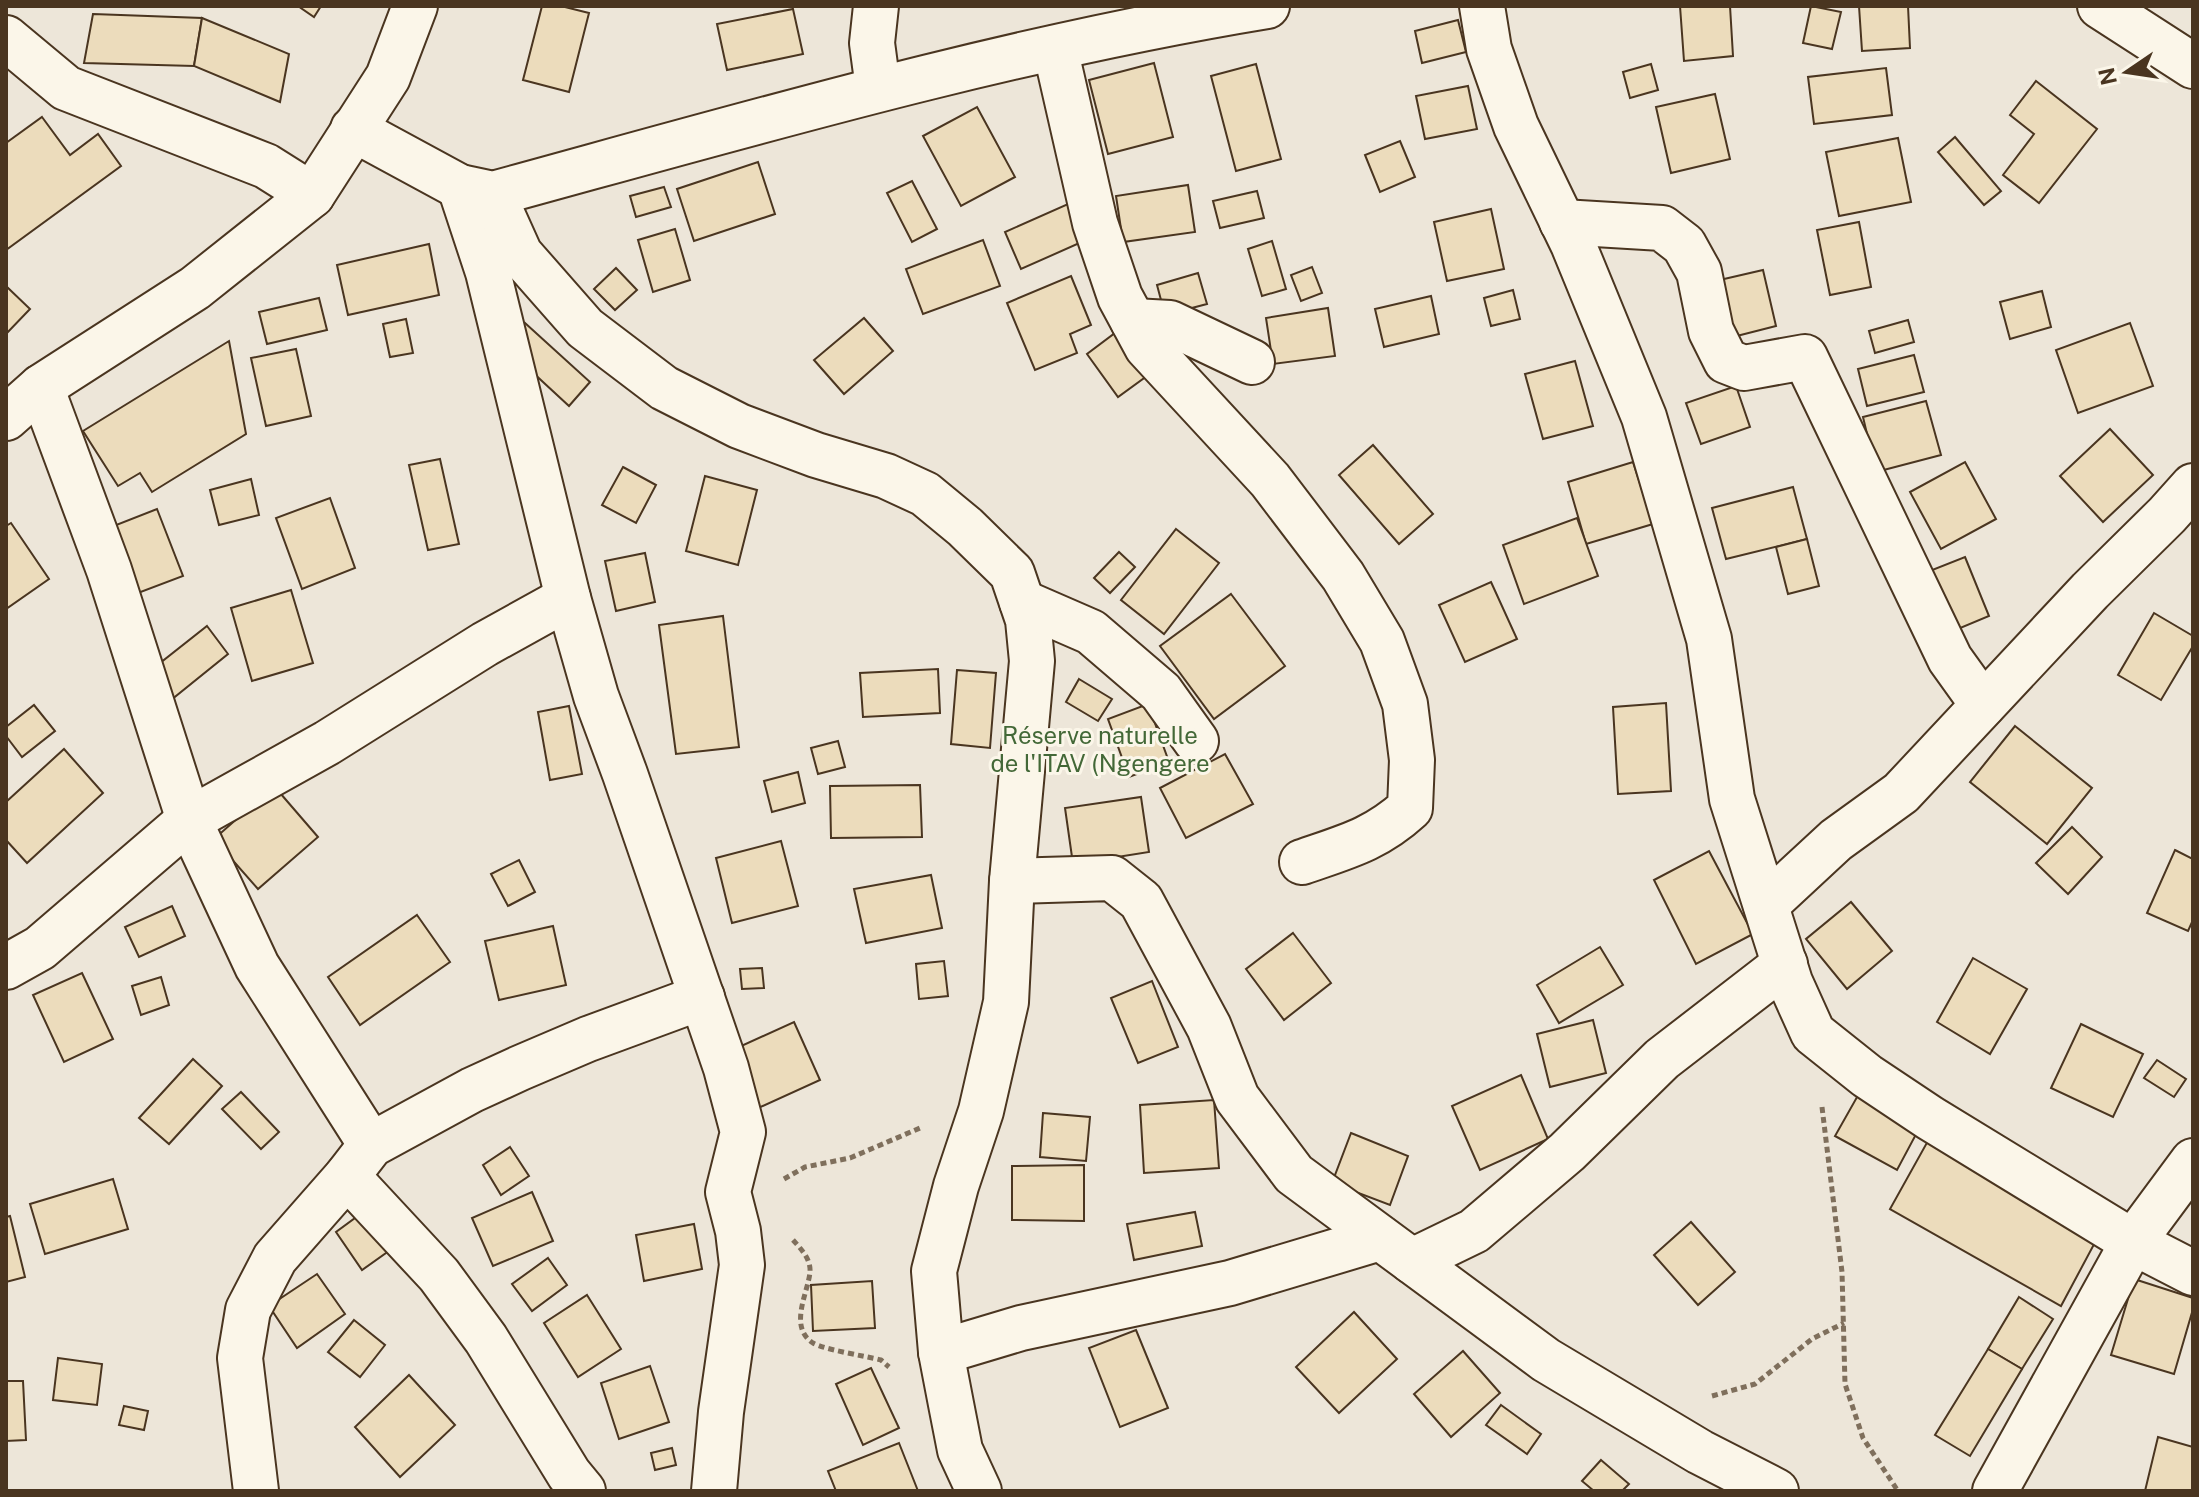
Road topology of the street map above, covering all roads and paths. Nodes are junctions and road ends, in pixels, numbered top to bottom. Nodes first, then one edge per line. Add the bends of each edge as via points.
1 (415, 6) edge
2 (876, 6) edge
3 (1267, 6) edge
4 (1482, 6) edge
5 (2100, 6) edge
6 (6, 38) edge
7 (1055, 48) junction
8 (2193, 66) edge
9 (878, 88) junction
10 (353, 129) junction
11 (477, 190) junction
12 (312, 195) junction
13 (1562, 222) junction
14 (1133, 321) junction
15 (1252, 362) dead end
16 (41, 387) junction
17 (6, 418) edge
18 (2193, 486) edge
19 (568, 598) junction
20 (1022, 602) junction
21 (1983, 705) junction
22 (1196, 741) dead end
23 (189, 820) junction
24 (1302, 862) dead end
25 (1012, 881) junction
26 (1766, 905) junction
27 (1785, 964) junction
28 (6, 967) edge
29 (702, 997) junction
30 (1813, 1033) junction
31 (983, 1100) junction
32 (359, 1160) junction
33 (2193, 1161) edge
34 (735, 1220) junction
35 (2133, 1242) junction
36 (1396, 1249) junction
37 (2193, 1273) edge
38 (1844, 1323) junction
39 (941, 1352) junction
40 (951, 1404) junction
41 (1637, 1415) junction
42 (256, 1491) edge
43 (583, 1491) edge
44 (714, 1491) edge
45 (979, 1491) edge
46 (1776, 1491) edge
47 (1898, 1491) edge
48 (1995, 1491) edge

1 - 10 street via 388,77
2 - 9 street via 872,43
3 - 7 street
4 - 13 street via 1489,49 1516,126
5 - 8 street
6 - 12 street via 66,88 266,166
7 - 9 street
7 - 14 street via 1095,223
9 - 11 street
10 - 11 street
10 - 12 street
11 - 19 street via 488,272
11 - 20 street via 520,254 585,328 664,388 739,426 925,494 1012,573
12 - 16 street via 195,288
13 - 21 street via 1662,228 1684,245 1699,272 1711,331 1726,361 1744,368 1805,357 1950,659
13 - 26 street via 1644,417 1709,639 1732,799
14 - 15 street via 1170,323
14 - 24 street via 1147,347 1270,480 1343,576 1382,641 1405,704 1412,760 1410,808 1369,838
16 - 17 street
16 - 23 street via 113,584
18 - 21 street
19 - 23 street
19 - 29 street via 596,696
20 - 22 street via 1091,632 1161,692
20 - 25 street via 1032,661
21 - 26 street via 1901,793 1836,840
23 - 28 street via 40,948
23 - 32 street via 257,966
25 - 31 street via 1006,1002
25 - 36 street via 1112,878 1141,901 1209,1027 1237,1098 1294,1174
26 - 27 street
27 - 30 street
27 - 36 street via 1662,1059 1567,1152 1474,1231
29 - 32 street via 472,1090
29 - 34 street via 743,1132 728,1192
30 - 35 street via 1892,1093
30 - 38 path
31 - 34 path via 850,1158 805,1167
31 - 39 street via 934,1271
32 - 42 street via 275,1258 248,1310 240,1358
32 - 43 street via 486,1339
33 - 35 street
34 - 40 path via 765,1224 791,1236 807,1257 803,1331 813,1343 881,1360 911,1385
34 - 44 street via 742,1265
35 - 37 street
35 - 48 street
36 - 39 street via 1021,1328
36 - 41 street via 1546,1360
38 - 41 path via 1812,1339 1755,1384
38 - 47 path via 1849,1397 1863,1438
39 - 40 street
40 - 45 street via 960,1450
41 - 46 street

